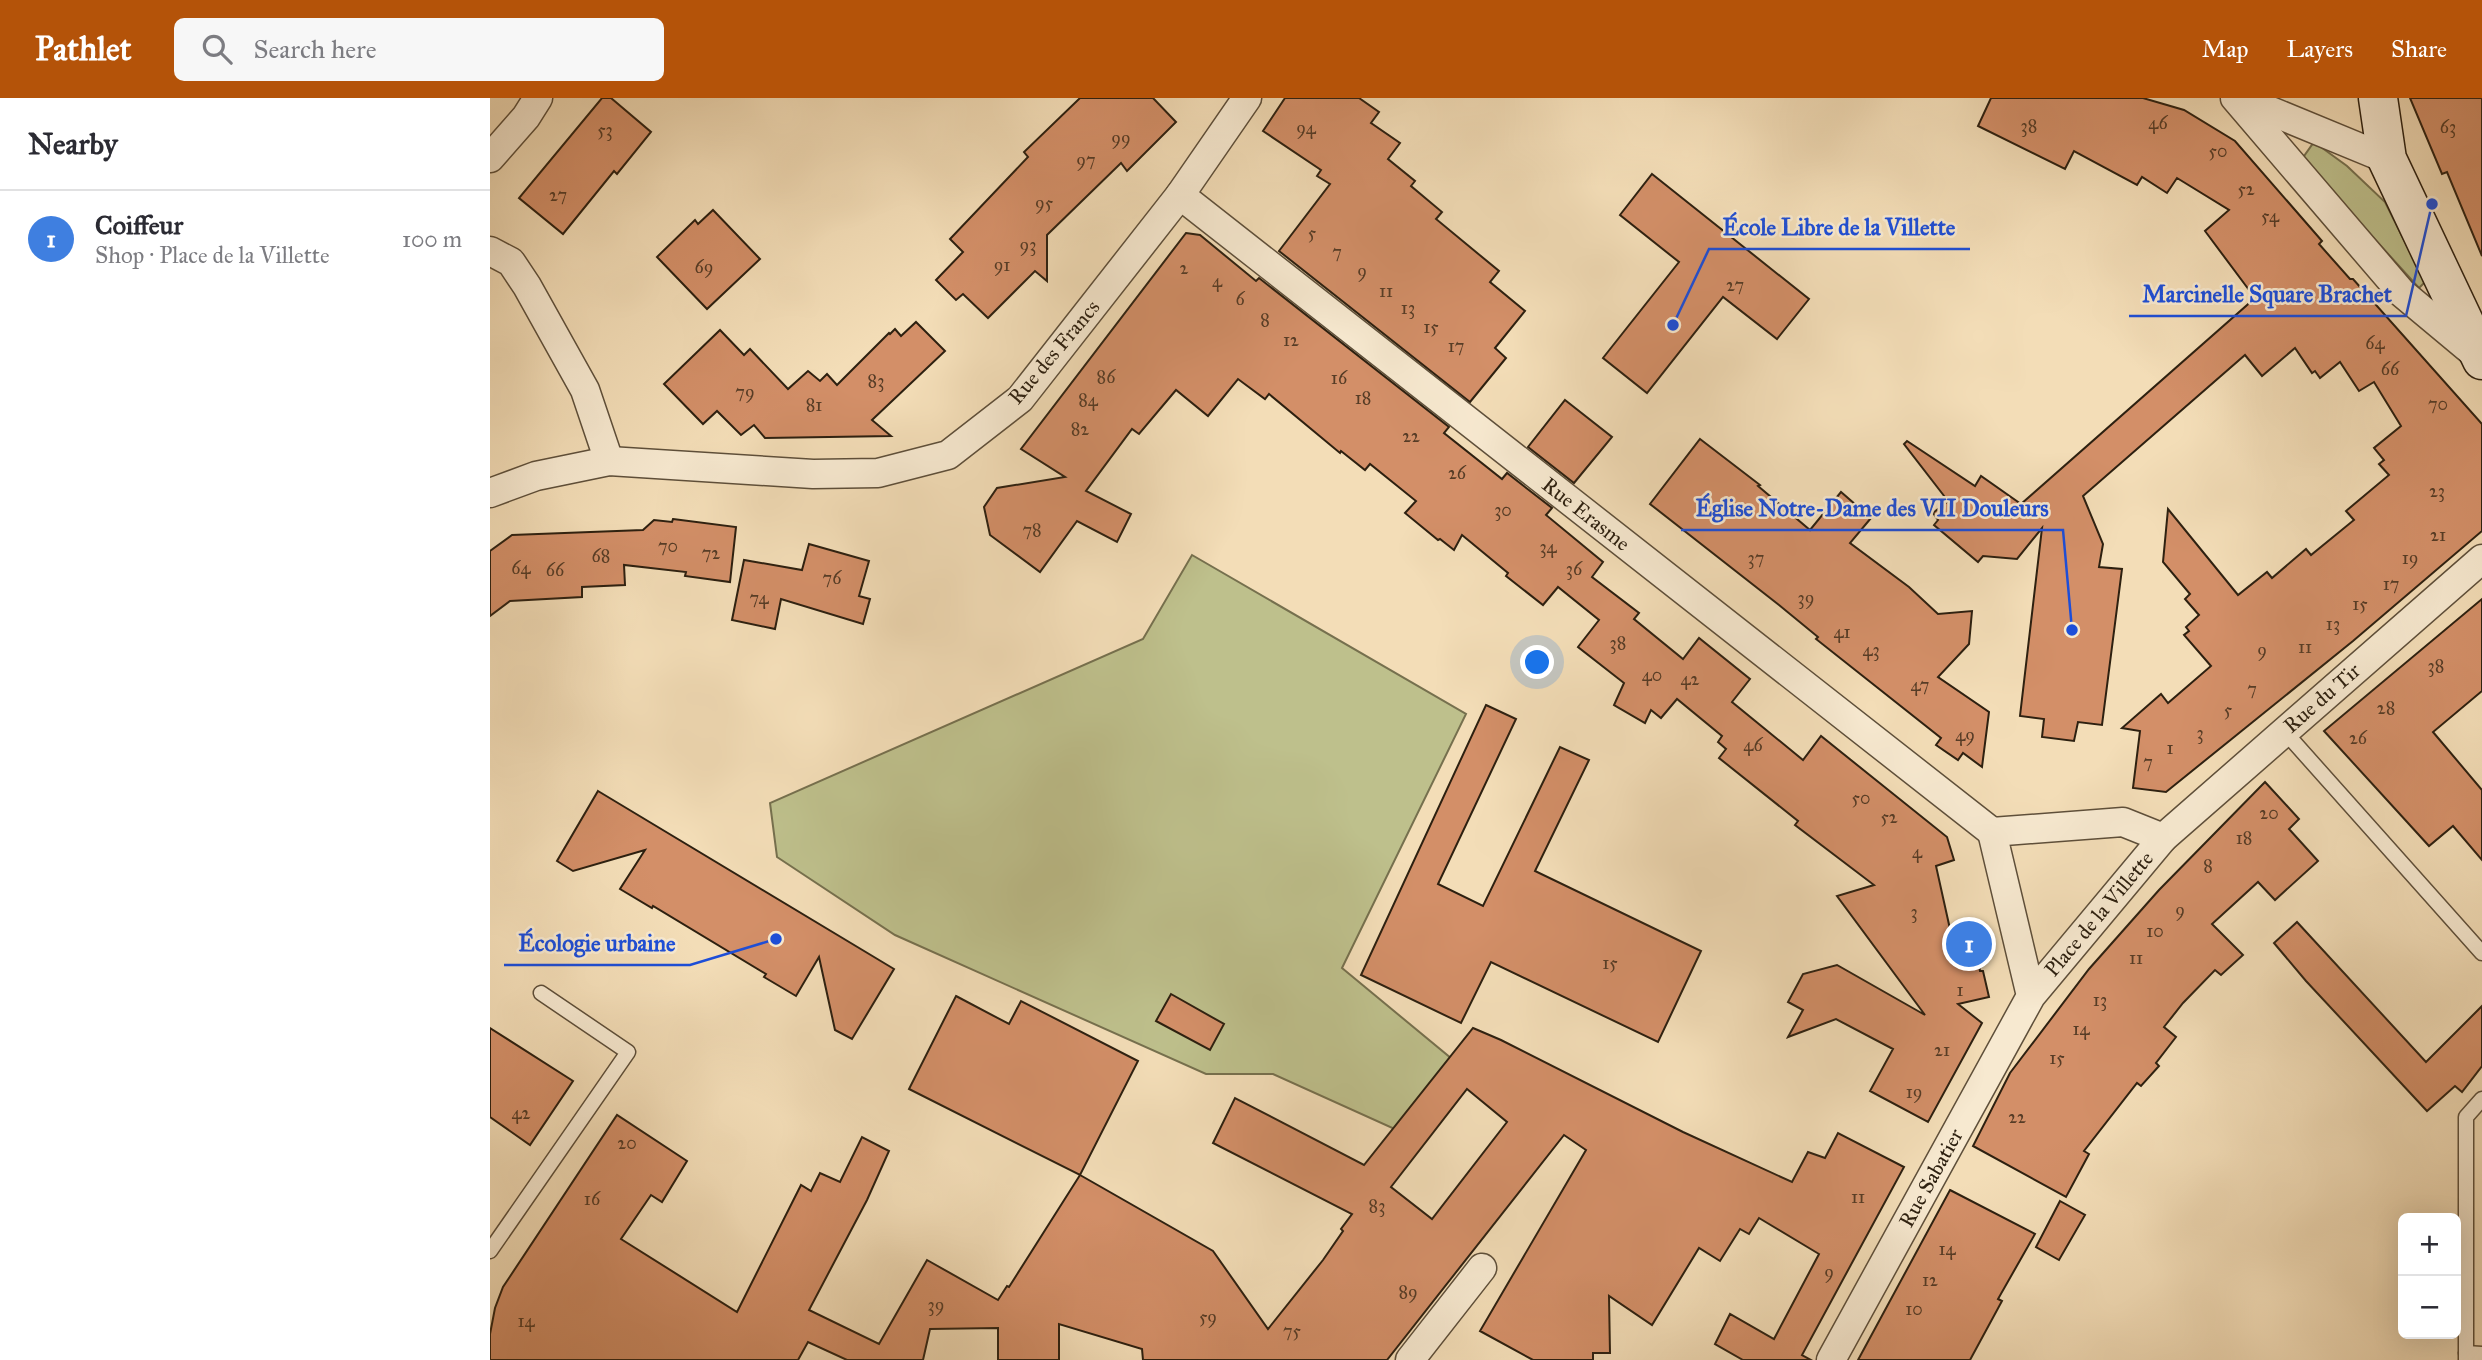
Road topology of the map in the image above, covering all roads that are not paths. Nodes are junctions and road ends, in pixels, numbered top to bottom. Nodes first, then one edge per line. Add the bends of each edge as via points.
1 (538, 98) edge
2 (1247, 98) edge
3 (2237, 98) edge
4 (2378, 98) edge
5 (490, 158) edge
6 (2387, 159) junction
7 (1180, 195) junction
8 (490, 251) edge
9 (2482, 359) edge
10 (609, 461) junction
11 (490, 493) edge
12 (2482, 559) edge
13 (2284, 731) junction
14 (1992, 832) junction
15 (2163, 838) junction
16 (2482, 953) edge
17 (541, 993) dead end
18 (2031, 996) junction
19 (2482, 1099) edge
20 (490, 1251) edge
21 (1482, 1268) dead end
22 (2482, 1354) edge
23 (2466, 1356) edge
24 (1410, 1360) edge
25 (1831, 1360) edge

1 - 5 street
2 - 7 street, Rue des Francs
3 - 6 street
3 - 9 street via 2402,293
4 - 6 street
6 - 9 street
7 - 10 street, Rue des Francs via 1020,399 948,455 878,473 813,474
7 - 14 street, Rue Erasme
8 - 10 street via 511,262 527,286 585,390
10 - 11 street, Rue des Francs via 536,475
12 - 13 street, Rue du Tir
13 - 15 street, Rue du Tir
13 - 16 lane
14 - 15 street, Place de la Villette via 2123,822
14 - 18 street, Place de la Villette
15 - 18 street, Place de la Villette
17 - 20 lane via 628,1052
18 - 25 street, Rue Sabatier
19 - 23 lane via 2466,1117
21 - 24 street
22 - 23 lane

